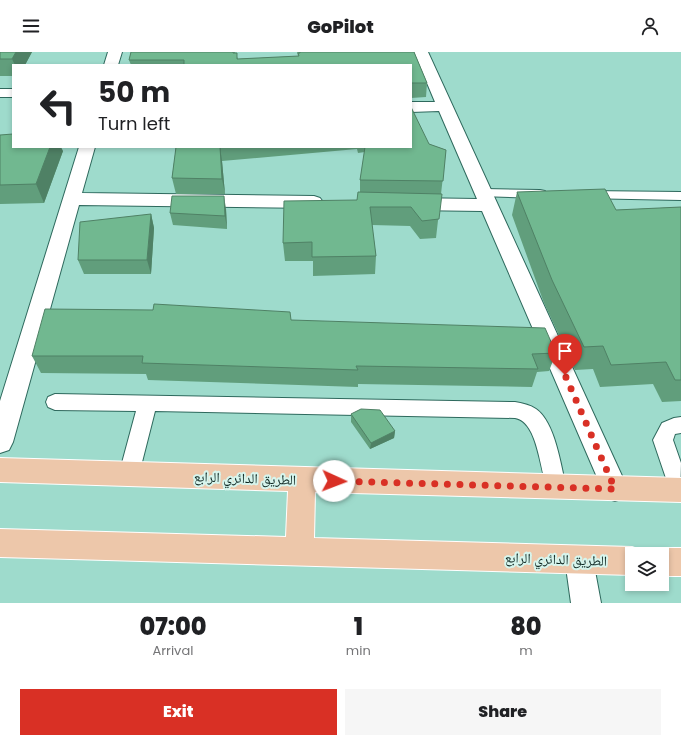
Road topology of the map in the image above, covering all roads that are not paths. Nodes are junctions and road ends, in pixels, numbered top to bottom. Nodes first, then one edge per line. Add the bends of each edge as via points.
1 (115, 52) edge
2 (421, 52) edge
3 (111, 64) edge
4 (0, 93) edge
5 (12, 93) edge
6 (445, 106) junction
7 (412, 107) edge
8 (87, 148) edge
9 (555, 194) edge
10 (571, 194) edge
11 (681, 196) edge
12 (72, 199) junction
13 (486, 199) junction
14 (331, 202) edge
15 (394, 203) edge
16 (55, 402) dead end
17 (148, 404) junction
18 (681, 424) edge
19 (0, 442) edge
20 (0, 470) edge
21 (129, 474) junction
22 (302, 480) junction
23 (556, 487) junction
24 (615, 489) junction
25 (680, 490) edge
26 (0, 543) edge
27 (299, 552) junction
28 (579, 560) junction
29 (625, 561) edge
30 (669, 562) edge
31 (681, 562) edge
32 (586, 603) edge

1 - 3 street
2 - 6 street
4 - 5 lane
6 - 7 street
6 - 13 street
8 - 12 street
9 - 13 lane
10 - 11 lane
12 - 14 street
12 - 19 street
13 - 15 street
13 - 24 street
16 - 17 lane
17 - 21 lane
17 - 23 lane via 520,411 530,415 539,425
18 - 25 lane via 669,427 664,433 663,440
20 - 21 main road, الطريق الدائري الرابع
21 - 22 main road, الطريق الدائري الرابع
22 - 23 main road, الطريق الدائري الرابع
22 - 27 main road
23 - 24 main road, الطريق الدائري الرابع
24 - 25 main road, الطريق الدائري الرابع
26 - 27 main road, الطريق الدائري الرابع
27 - 28 main road, الطريق الدائري الرابع
28 - 29 main road, الطريق الدائري الرابع
28 - 32 street
30 - 31 main road

